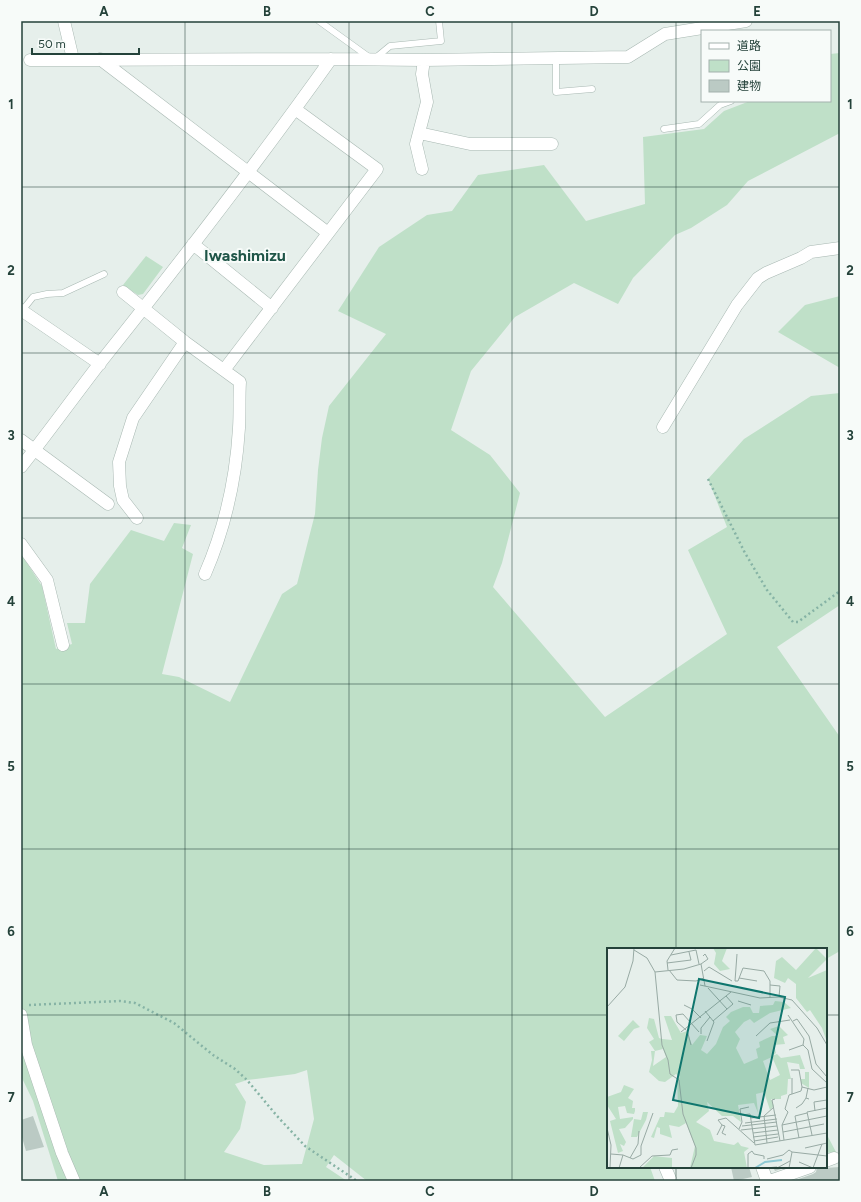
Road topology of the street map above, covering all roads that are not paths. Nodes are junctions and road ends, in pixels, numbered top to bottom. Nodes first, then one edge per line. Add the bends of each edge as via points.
1 (64, 21) edge
2 (319, 21) edge
3 (439, 21) edge
4 (746, 21) edge
5 (720, 26) edge
6 (73, 59) junction
7 (100, 59) junction
8 (331, 59) junction
9 (556, 59) junction
10 (30, 60) dead end
11 (373, 60) junction
12 (424, 60) junction
13 (592, 90) dead end
14 (728, 102) edge
15 (295, 109) junction
16 (664, 129) dead end
17 (419, 133) junction
18 (552, 144) dead end
19 (422, 169) dead end
20 (248, 172) junction
21 (328, 233) junction
22 (193, 244) junction
23 (840, 248) edge
24 (104, 274) dead end
25 (123, 292) dead end
26 (272, 308) junction
27 (144, 309) junction
28 (21, 311) edge
29 (185, 342) junction
30 (100, 364) junction
31 (224, 370) junction
32 (663, 428) dead end
33 (21, 440) edge
34 (34, 450) junction
35 (21, 467) edge
36 (108, 504) dead end
37 (137, 518) dead end
38 (21, 544) edge
39 (205, 574) dead end
40 (63, 645) dead end
41 (21, 1015) edge
42 (665, 1168) edge
43 (762, 1168) edge
44 (807, 1168) edge
45 (74, 1181) edge
46 (671, 1181) edge
47 (767, 1181) edge
48 (770, 1181) edge

1 - 6 street
2 - 11 lane
3 - 11 lane via 441,41 390,46
4 - 5 street
5 - 9 street via 665,34 628,58
6 - 7 street
6 - 10 street
7 - 8 street
7 - 20 street
8 - 11 street
8 - 15 street
9 - 12 street
9 - 13 lane via 556,92
11 - 12 street
12 - 17 street via 422,74 427,102
14 - 16 lane via 720,105 699,124
15 - 20 street
15 - 21 street via 377,169
17 - 18 street via 470,144
17 - 19 street via 416,144
20 - 21 street
20 - 22 street
21 - 26 street
22 - 26 street
22 - 27 street
23 - 32 street via 811,252 758,278 738,305
24 - 28 lane via 63,294 33,297
25 - 27 street
26 - 31 street
27 - 29 street
27 - 30 street
28 - 30 street
29 - 31 street
29 - 37 street via 133,418 119,462 123,500
30 - 34 street
31 - 39 street via 240,382 239,427 234,471 224,520 217,547
33 - 34 street
34 - 35 street
34 - 36 street
38 - 40 street via 47,580
41 - 45 street via 26,1045
42 - 46 street
43 - 47 street
44 - 48 street

